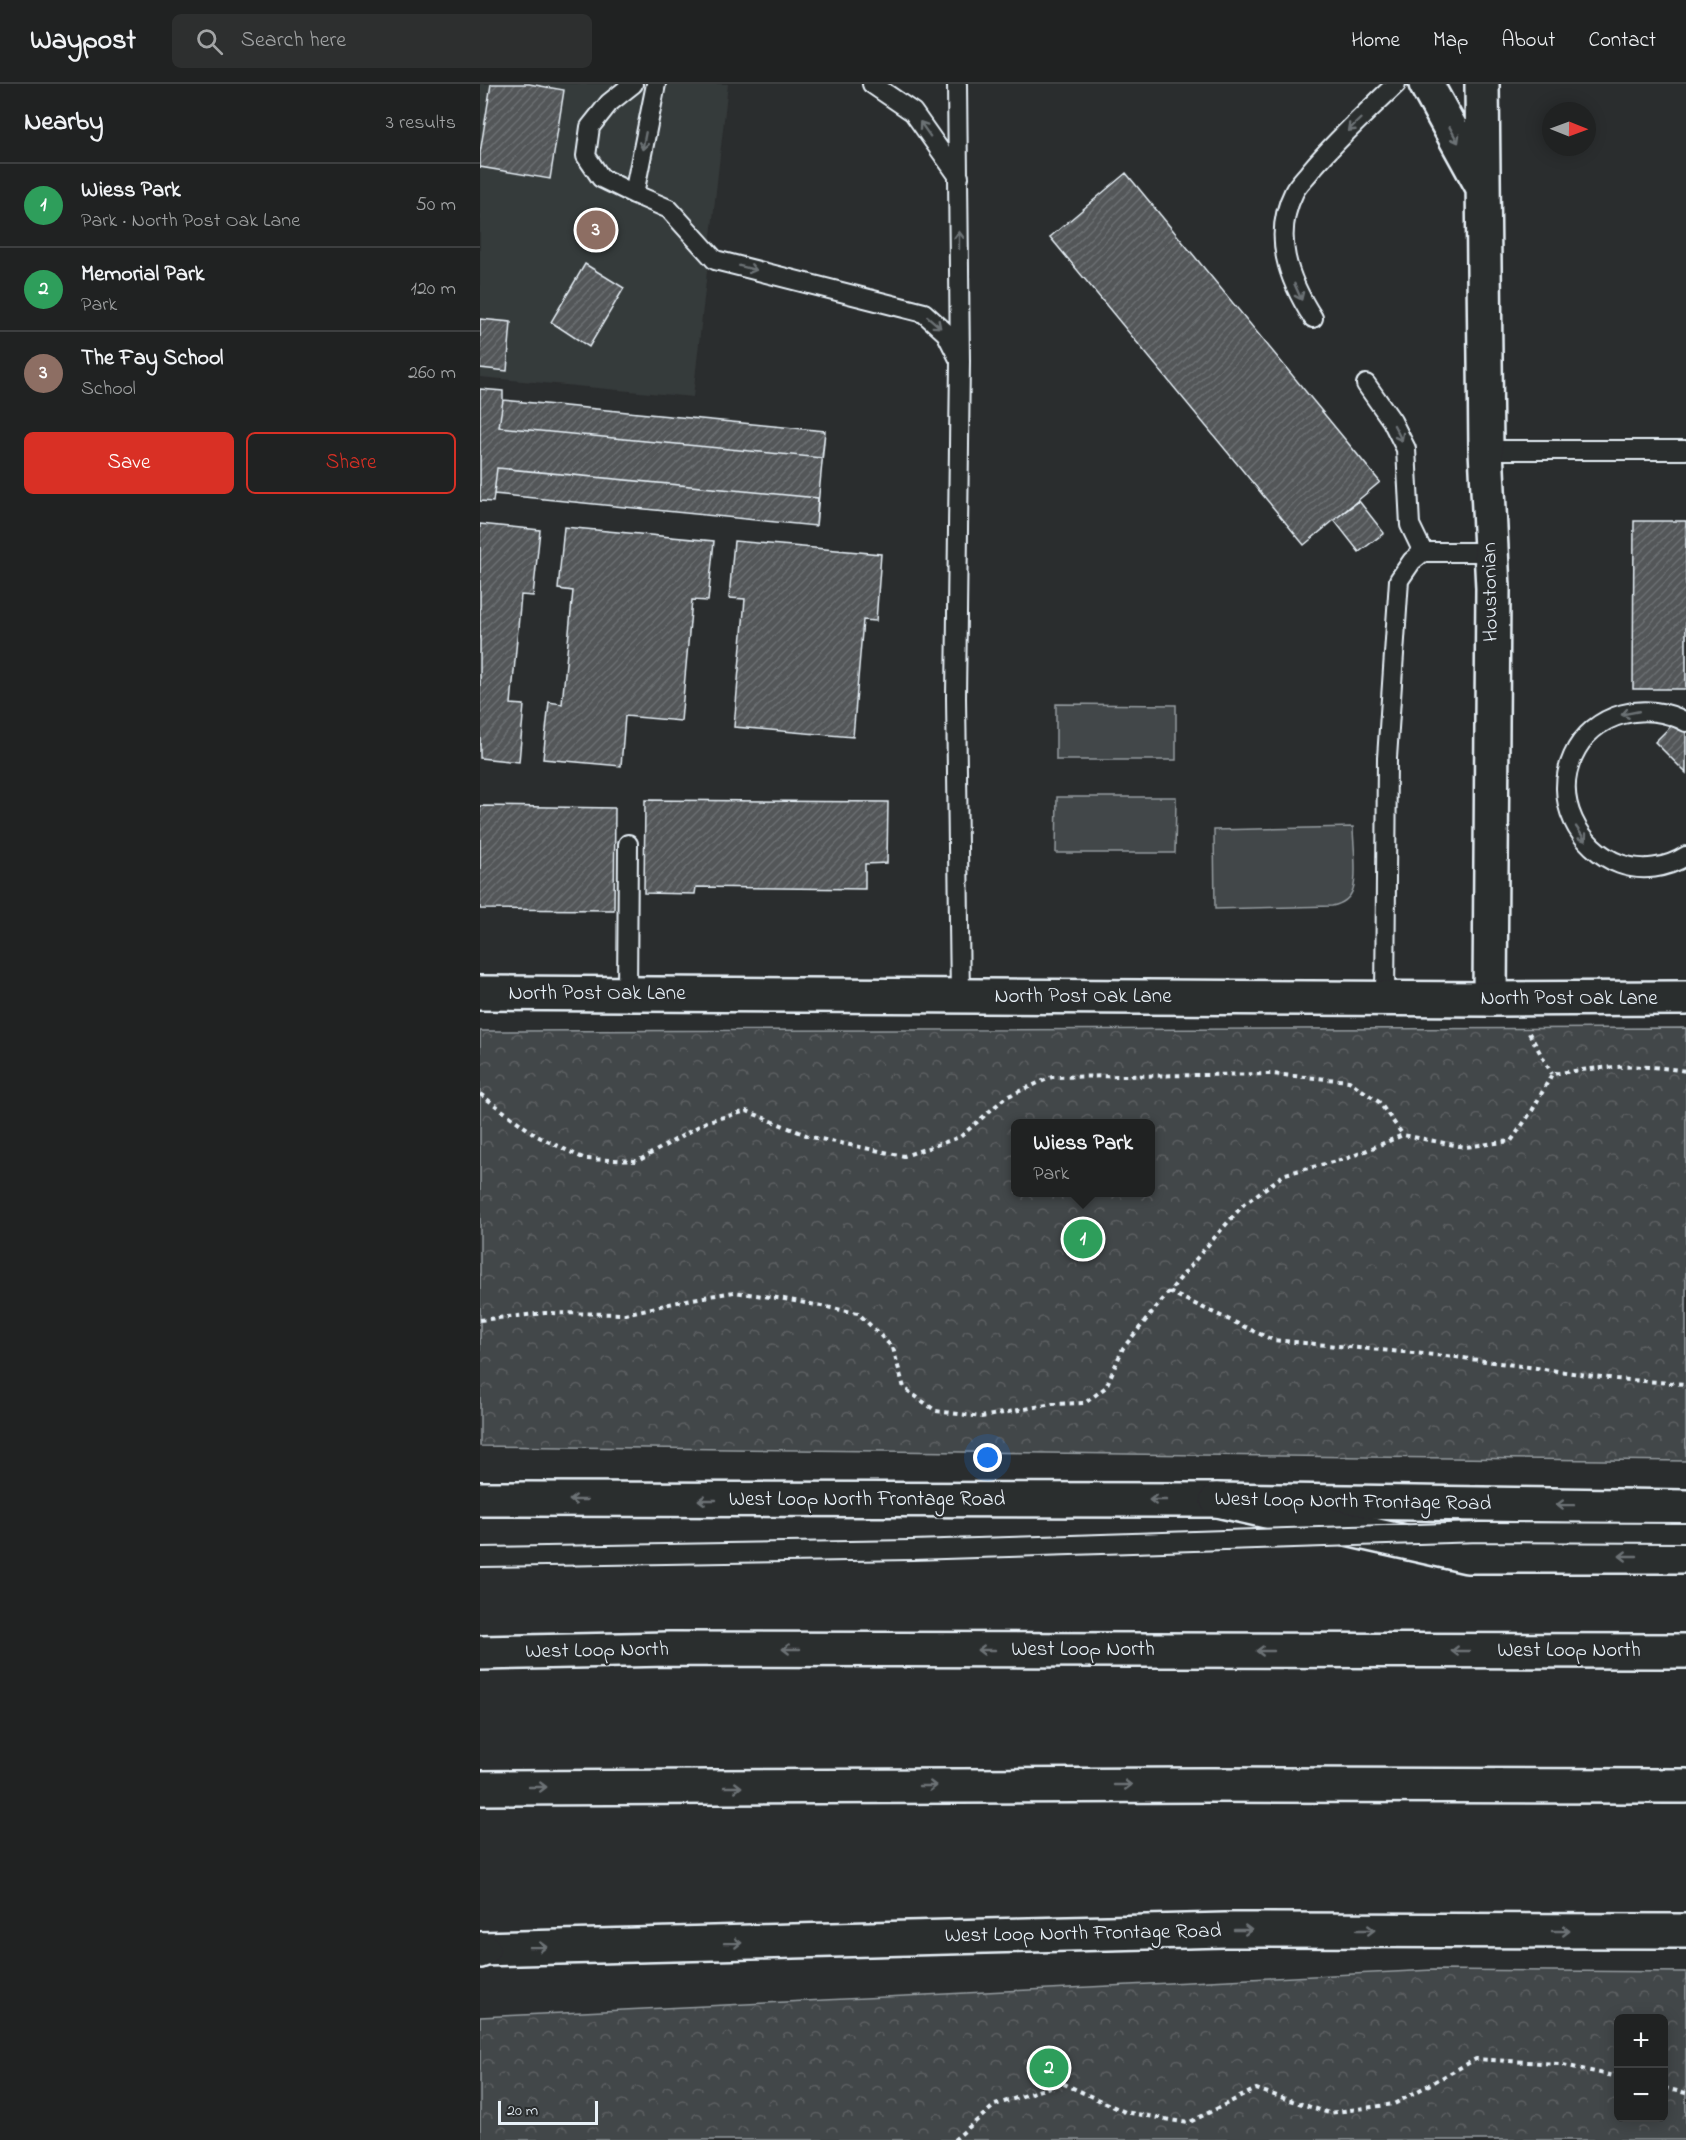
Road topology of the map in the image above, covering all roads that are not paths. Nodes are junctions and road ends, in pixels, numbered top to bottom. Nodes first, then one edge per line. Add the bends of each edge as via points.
1 (633, 84) edge
2 (656, 84) edge
3 (872, 84) edge
4 (957, 84) edge
5 (1396, 84) edge
6 (1426, 84) edge
7 (1482, 84) edge
8 (959, 177) junction
9 (1482, 185) junction
10 (634, 195) junction
11 (1313, 318) dead end
12 (960, 361) junction
13 (1366, 384) dead end
14 (1486, 450) junction
15 (1686, 450) edge
16 (1423, 552) junction
17 (1491, 552) junction
18 (1686, 722) edge
19 (628, 844) dead end
20 (1686, 856) edge
21 (480, 993) edge
22 (627, 994) junction
23 (960, 996) junction
24 (1686, 998) edge
25 (1385, 999) junction
26 (1500, 999) junction
27 (480, 1499) edge
28 (1217, 1500) junction
29 (1686, 1507) edge
30 (1686, 1533) edge
31 (1686, 1556) edge
32 (480, 1557) edge
33 (1686, 1651) edge
34 (480, 1653) edge
35 (1686, 1786) edge
36 (480, 1788) edge
37 (1686, 1931) edge
38 (481, 1949) edge

1 - 10 lane via 609,103 590,127 586,156 601,178
2 -> 10 lane
8 -> 3 lane via 913,112
4 - 8 lane
5 -> 11 lane via 1331,147 1294,190 1284,224 1285,261
6 -> 9 main road, Houstonian
7 - 9 main road, Houstonian
12 -> 8 lane
9 - 14 main road, Houstonian
10 -> 12 lane via 669,209 716,260 924,313 946,333
12 - 23 lane via 956,698
13 -> 16 lane via 1406,449 1410,525
14 - 15 lane
14 - 17 main road, Houstonian
16 - 17 lane
16 - 25 lane via 1399,580 1396,611 1387,758
17 - 26 main road, Houstonian
18 -> 20 lane via 1650,710 1626,712 1604,721 1586,736 1573,756 1567,779 1567,802 1575,825 1588,844 1606,858 1629,867 1652,868
19 - 22 lane
21 - 22 main road, North Post Oak Lane
22 - 23 main road, North Post Oak Lane
23 - 25 main road, North Post Oak Lane
24 - 26 main road, North Post Oak Lane
25 - 26 main road, North Post Oak Lane
28 -> 27 main road, West Loop North Frontage Road
29 -> 28 main road, West Loop North Frontage Road
31 -> 28 main road via 1467,1556
30 - 32 lane, bridge via 1480,1532 912,1550
33 -> 34 main road, West Loop North via 669,1649
36 -> 35 main road
38 -> 37 main road, West Loop North Frontage Road via 1225,1930

